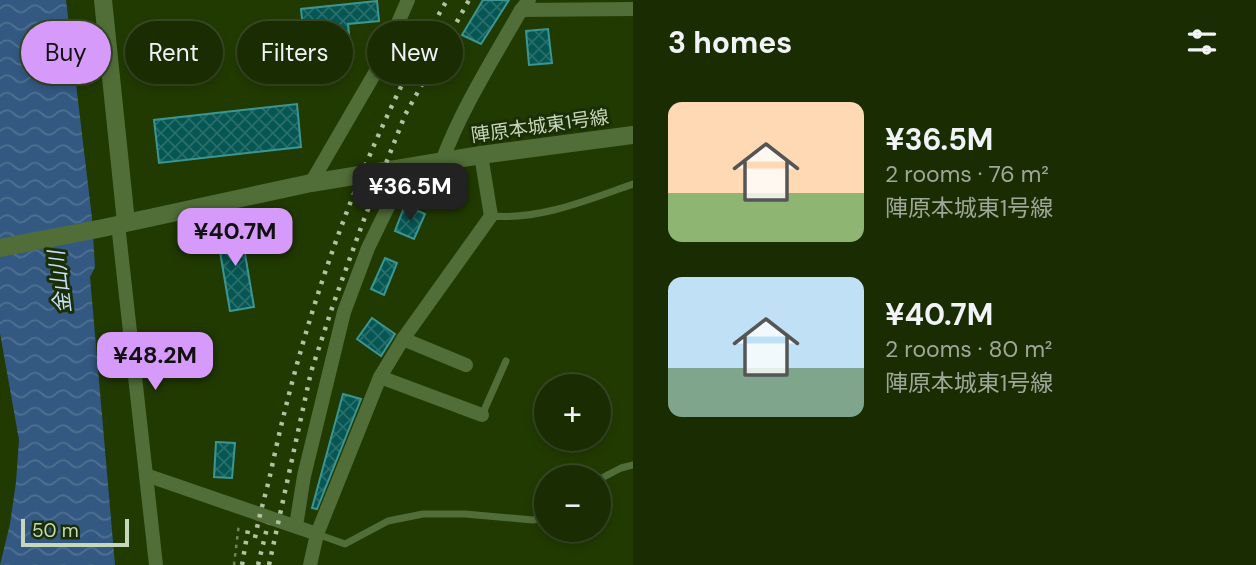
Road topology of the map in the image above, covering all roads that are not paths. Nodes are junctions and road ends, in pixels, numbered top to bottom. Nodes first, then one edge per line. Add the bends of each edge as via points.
1 (103, 0) edge
2 (408, 0) edge
3 (525, 5) edge
4 (633, 9) edge
5 (633, 135) edge
6 (481, 155) junction
7 (442, 161) junction
8 (407, 168) junction
9 (311, 183) junction
10 (633, 184) edge
11 (491, 216) junction
12 (116, 225) junction
13 (0, 248) edge
14 (403, 339) junction
15 (506, 361) dead end
16 (466, 365) dead end
17 (380, 377) junction
18 (482, 415) joint
19 (633, 465) edge
20 (611, 474) edge
21 (146, 475) junction
22 (534, 520) edge
23 (296, 526) junction
24 (317, 534) junction
25 (156, 565) edge
26 (310, 565) edge

1 - 12 street
2 - 9 street via 379,65
3 - 4 street
3 - 7 street
5 - 6 street, 陣原本城東1号線
6 - 7 street, 陣原本城東1号線
6 - 11 street
7 - 8 street, 陣原本城東1号線
8 - 9 street, 陣原本城東1号線
8 - 23 street via 368,248 344,312
9 - 12 street, 陣原本城東1号線
10 - 11 lane via 566,208 511,218
11 - 14 street
12 - 13 street, 陣原本城東1号線
12 - 21 street
14 - 16 street
14 - 17 street
15 - 18 lane
17 - 18 street
17 - 24 street
19 - 20 lane
21 - 23 street
21 - 25 street
22 - 24 lane via 423,514 388,521 345,544
23 - 24 street
24 - 26 street

